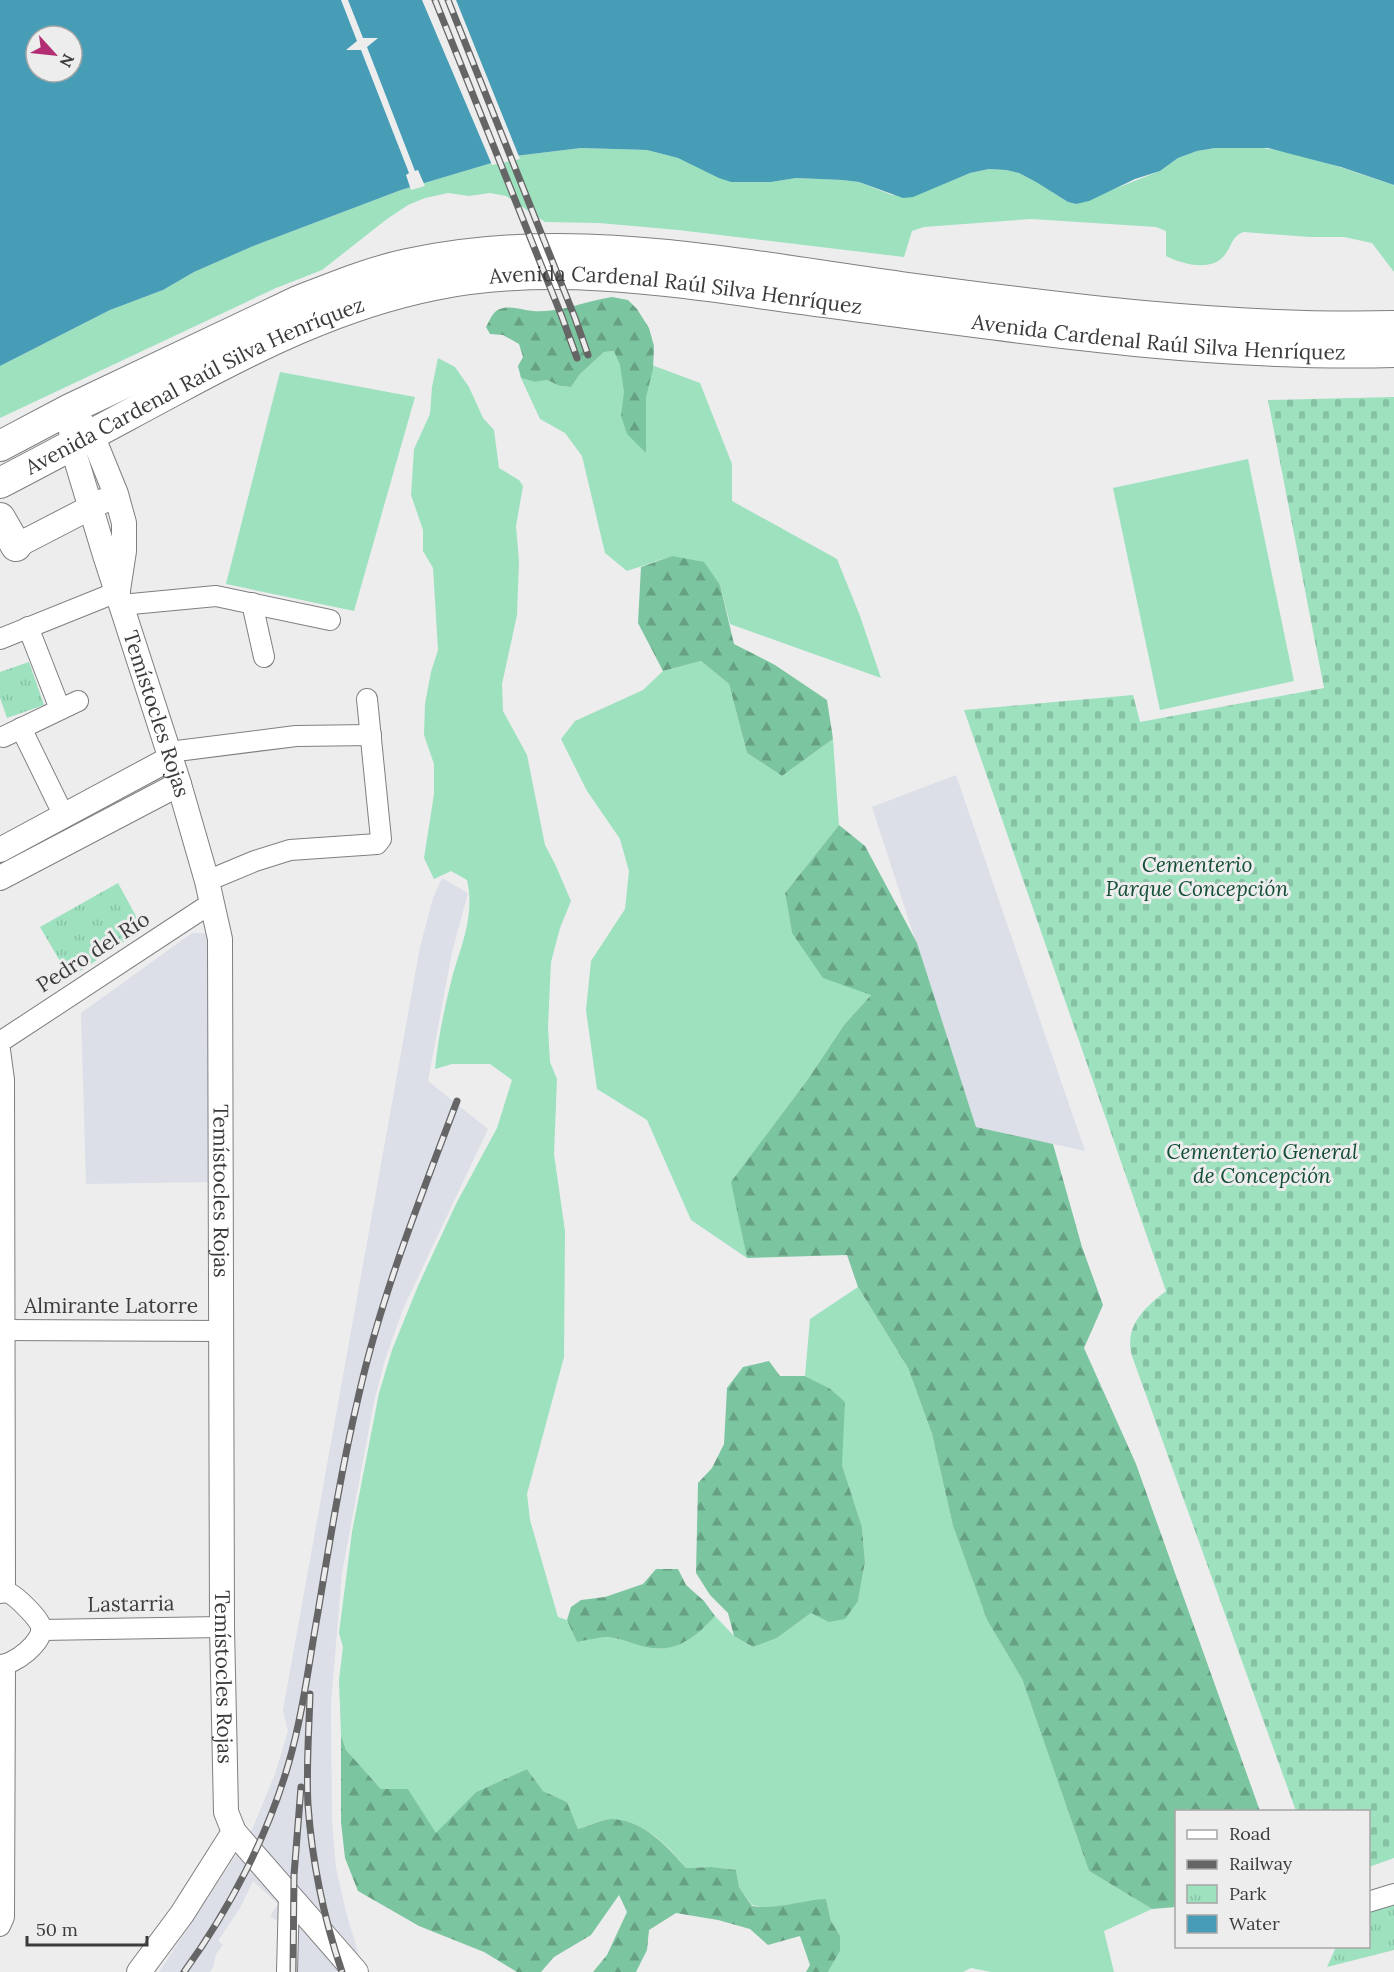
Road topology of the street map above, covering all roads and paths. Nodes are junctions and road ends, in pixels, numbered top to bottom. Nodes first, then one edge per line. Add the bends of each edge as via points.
1 (1394, 326) edge
2 (1394, 352) edge
3 (70, 409) junction
4 (82, 440) junction
5 (0, 446) edge
6 (0, 483) edge
7 (116, 494) junction
8 (91, 509) junction
9 (0, 518) edge
10 (8, 551) edge
11 (119, 599) junction
12 (252, 603) junction
13 (330, 620) dead end
14 (28, 627) junction
15 (0, 639) edge
16 (264, 657) dead end
17 (367, 699) dead end
18 (78, 700) dead end
19 (60, 709) junction
20 (21, 728) junction
21 (371, 735) junction
22 (3, 738) edge
23 (170, 755) junction
24 (179, 784) junction
25 (64, 816) junction
26 (0, 850) edge
27 (0, 878) edge
28 (210, 892) junction
29 (0, 1042) edge
30 (0, 1050) edge
31 (2, 1330) edge
32 (223, 1330) junction
33 (3, 1593) edge
34 (222, 1627) junction
35 (41, 1630) junction
36 (2, 1665) edge
37 (234, 1832) junction
38 (1394, 1894) edge
39 (289, 1895) junction
40 (1370, 1901) edge
41 (0, 1926) edge
42 (139, 1972) edge
43 (287, 1972) edge
44 (356, 1972) edge

1 - 3 main road, Avenida Cardenal Raúl Silva Henríquez via 1293,327 1199,321 979,297 645,252 510,249 405,265 330,288
2 - 4 main road, Avenida Cardenal Raúl Silva Henríquez via 1318,353 1191,346 630,277 519,274 432,285 328,316 260,345
3 - 4 street, Temístocles Rojas
3 - 5 main road, Avenida Cardenal Raúl Silva Henríquez
4 - 6 main road, Avenida Cardenal Raúl Silva Henríquez
4 - 7 street, Temístocles Rojas
4 - 8 street, Temístocles Rojas
7 - 8 street
7 - 11 street, Temístocles Rojas via 125,536
8 - 10 street
8 - 11 street, Temístocles Rojas
9 - 10 main road
11 - 12 street via 216,596
11 - 14 street
11 - 23 street, Temístocles Rojas
12 - 13 street
12 - 16 street
14 - 15 street
14 - 19 street
17 - 21 street
18 - 19 street
19 - 20 street
20 - 22 street
20 - 25 street
21 - 23 street via 296,736
21 - 28 street, Pedro del Río via 380,843 290,850 266,857
23 - 24 street, Temístocles Rojas
23 - 25 street
24 - 27 street
24 - 28 street, Temístocles Rojas
25 - 26 street
28 - 29 street, Pedro del Río
28 - 32 street, Temístocles Rojas via 221,952
30 - 31 street via 4,1080
31 - 32 street, Almirante Latorre
31 - 33 street
32 - 34 street, Temístocles Rojas
33 - 35 street via 15,1596 40,1623
34 - 35 street, Lastarria
34 - 37 street, Temístocles Rojas via 225,1804
35 - 36 street via 39,1638 17,1660
36 - 41 street via 4,1917
37 - 39 street
37 - 42 street
38 - 40 street
39 - 43 street
39 - 44 street

